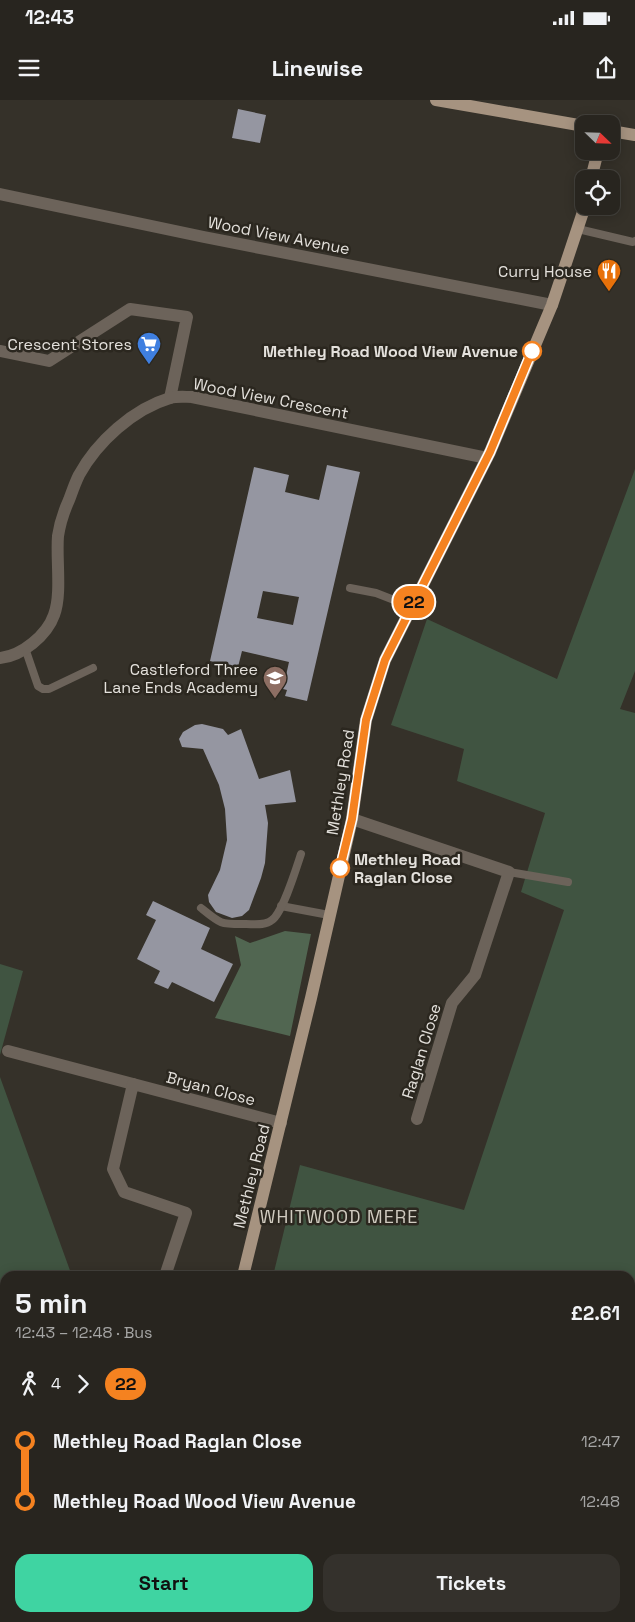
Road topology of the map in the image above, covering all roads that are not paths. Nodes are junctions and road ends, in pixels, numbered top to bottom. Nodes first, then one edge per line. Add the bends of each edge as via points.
1 (436, 100) edge
2 (575, 124) edge
3 (620, 132) edge
4 (635, 135) edge
5 (0, 194) edge
6 (582, 215) edge
7 (578, 229) junction
8 (635, 241) edge
9 (552, 305) junction
10 (0, 351) edge
11 (170, 398) junction
12 (487, 458) junction
13 (350, 588) dead end
14 (412, 607) junction
15 (24, 648) junction
16 (2, 658) edge
17 (93, 668) dead end
18 (352, 819) junction
19 (301, 854) dead end
20 (509, 872) junction
21 (568, 882) dead end
22 (281, 906) junction
23 (201, 908) dead end
24 (329, 915) junction
25 (8, 1051) dead end
26 (133, 1084) junction
27 (417, 1120) dead end
28 (281, 1123) junction
29 (167, 1271) edge
30 (245, 1271) edge

1 - 2 main road
3 - 4 main road
5 - 9 street, Wood View Avenue
6 - 7 main road, Methley Road
7 - 8 lane
7 - 9 main road, Methley Road
9 - 12 main road, Methley Road
10 - 11 street via 49,361 130,309 186,317
11 - 12 street, Wood View Crescent via 192,397
11 - 15 street, Wood View Crescent via 123,424 96,450 79,476 58,535 55,614 43,634
12 - 14 main road, Methley Road
13 - 14 lane via 376,593
14 - 18 main road, Methley Road via 385,660 366,720
15 - 16 street, Wood View Crescent
15 - 17 lane via 38,686 43,690
18 - 20 street
18 - 24 main road, Methley Road
19 - 22 lane
20 - 21 lane
20 - 27 street, Raglan Close via 475,975 452,1003
22 - 23 lane via 277,915 262,925 221,924
22 - 24 lane
24 - 28 main road, Methley Road
25 - 26 street, Bryan Close
26 - 28 street, Bryan Close
26 - 29 street via 113,1168 124,1192 186,1213
28 - 30 main road, Methley Road

